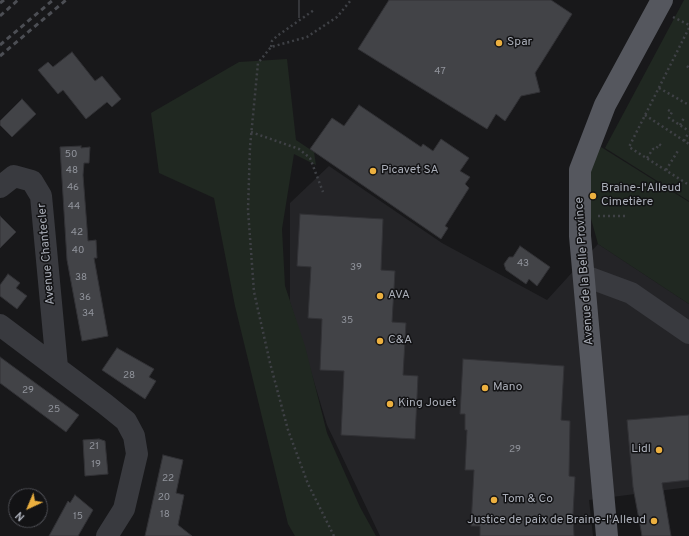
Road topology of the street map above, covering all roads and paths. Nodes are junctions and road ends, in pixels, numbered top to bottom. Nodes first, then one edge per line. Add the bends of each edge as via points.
1 (350, 0) edge
2 (662, 0) edge
3 (314, 10) dead end
4 (689, 28) edge
5 (271, 47) junction
6 (659, 88) junction
7 (689, 105) edge
8 (668, 110) dead end
9 (645, 115) junction
10 (684, 118) dead end
11 (680, 125) junction
12 (251, 132) junction
13 (689, 132) edge
14 (684, 140) junction
15 (689, 144) edge
16 (663, 147) dead end
17 (679, 149) dead end
18 (647, 158) junction
19 (666, 170) junction
20 (689, 185) edge
21 (0, 188) edge
22 (323, 192) dead end
23 (579, 216) junction
24 (626, 216) dead end
25 (585, 276) junction
26 (0, 325) edge
27 (689, 333) edge
28 (57, 367) junction
29 (107, 536) edge
30 (334, 536) edge
31 (607, 536) edge

1 - 5 path via 337,17 307,37
2 - 23 main road, Avenue de la Belle Province via 605,105 580,170
3 - 5 path via 277,36
4 - 6 path
5 - 12 path via 258,63
6 - 7 path
6 - 9 path
8 - 11 path via 672,112 669,118
9 - 14 path
9 - 18 path via 629,146
10 - 11 path
11 - 13 path
12 - 22 path via 299,149 310,158
12 - 30 path via 248,210 254,292 288,430 308,484
13 - 14 path
14 - 15 path
16 - 18 path via 659,144
17 - 19 path
18 - 19 path
19 - 20 path
21 - 28 street, Avenue Chantecler via 14,176 32,181 41,196
23 - 24 path
23 - 25 main road, Avenue de la Belle Province
25 - 27 street via 631,293
25 - 31 main road, Avenue de la Belle Province
26 - 28 street
28 - 29 street via 126,421 134,436 137,454 124,509

